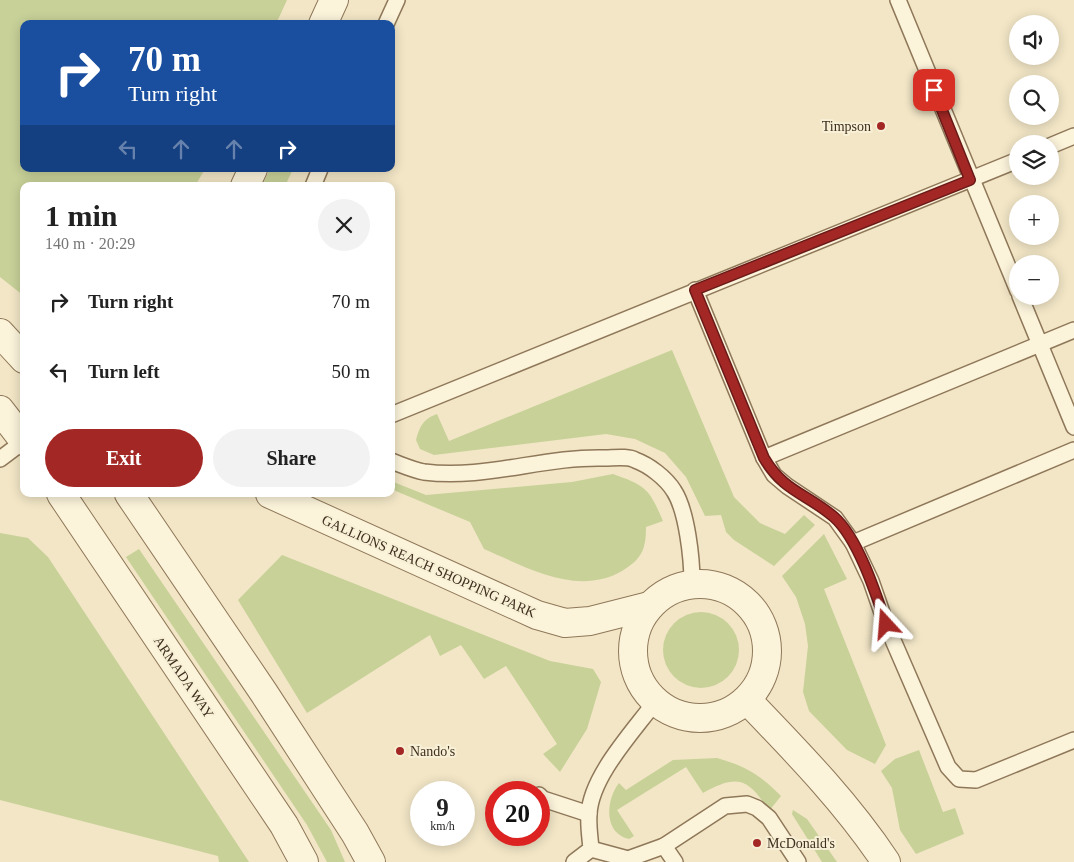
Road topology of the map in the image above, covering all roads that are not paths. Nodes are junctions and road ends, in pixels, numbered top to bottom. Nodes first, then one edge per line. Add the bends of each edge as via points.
1 (334, 0) edge
2 (397, 0) edge
3 (898, 0) edge
4 (325, 20) edge
5 (388, 20) edge
6 (1074, 136) edge
7 (1059, 142) edge
8 (1009, 164) edge
9 (970, 180) junction
10 (1009, 270) edge
11 (695, 290) junction
12 (1024, 305) edge
13 (1074, 330) edge
14 (0, 333) edge
15 (1040, 344) junction
16 (20, 355) edge
17 (0, 410) edge
18 (395, 413) edge
19 (1074, 427) edge
20 (20, 436) edge
21 (20, 444) edge
22 (1074, 450) edge
23 (764, 458) junction
24 (0, 459) edge
25 (395, 462) edge
26 (63, 497) edge
27 (131, 497) edge
28 (277, 497) edge
29 (853, 543) junction
30 (692, 583) junction
31 (649, 606) junction
32 (747, 700) junction
33 (655, 702) junction
34 (1074, 740) edge
35 (550, 801) edge
36 (589, 814) junction
37 (664, 846) junction
38 (591, 849) junction
39 (304, 862) edge
40 (371, 862) edge
41 (574, 862) edge
42 (675, 862) edge
43 (798, 862) edge
44 (886, 862) edge

1 - 4 street
2 - 5 lane
3 - 9 lane
6 - 7 lane
8 - 9 lane
9 - 10 lane
9 - 11 lane
11 - 18 lane
11 - 23 lane
12 - 15 lane
13 - 15 lane
14 - 16 street
15 - 19 lane
15 - 23 lane
17 - 20 street
21 - 24 lane
22 - 29 lane
23 - 29 lane via 774,475 787,486 835,518
25 - 30 lane via 422,472 454,474 503,470 581,457 634,459 660,475 674,491 692,558
26 - 39 street, ARMADA WAY via 284,825
27 - 40 street via 356,833
28 - 31 street, GALLIONS REACH SHOPPING PARK via 537,615 565,623 590,622
29 - 34 lane via 948,767 959,778 976,780
30 - 31 street, GALLIONS REACH SHOPPING PARK via 661,595
30 - 32 street, GALLIONS REACH SHOPPING PARK via 713,584 733,592 749,605 761,622 767,642 766,664 759,683
31 - 33 street, GALLIONS REACH SHOPPING PARK via 637,624 632,645 633,666 641,686
32 - 33 street, GALLIONS REACH SHOPPING PARK via 730,712 712,718 672,713
32 - 44 street via 817,772
33 - 36 lane via 602,776
35 - 36 lane
36 - 38 lane
37 - 38 lane via 628,859
37 - 42 lane
37 - 43 lane via 725,806 746,804 757,808 768,818
38 - 41 lane

